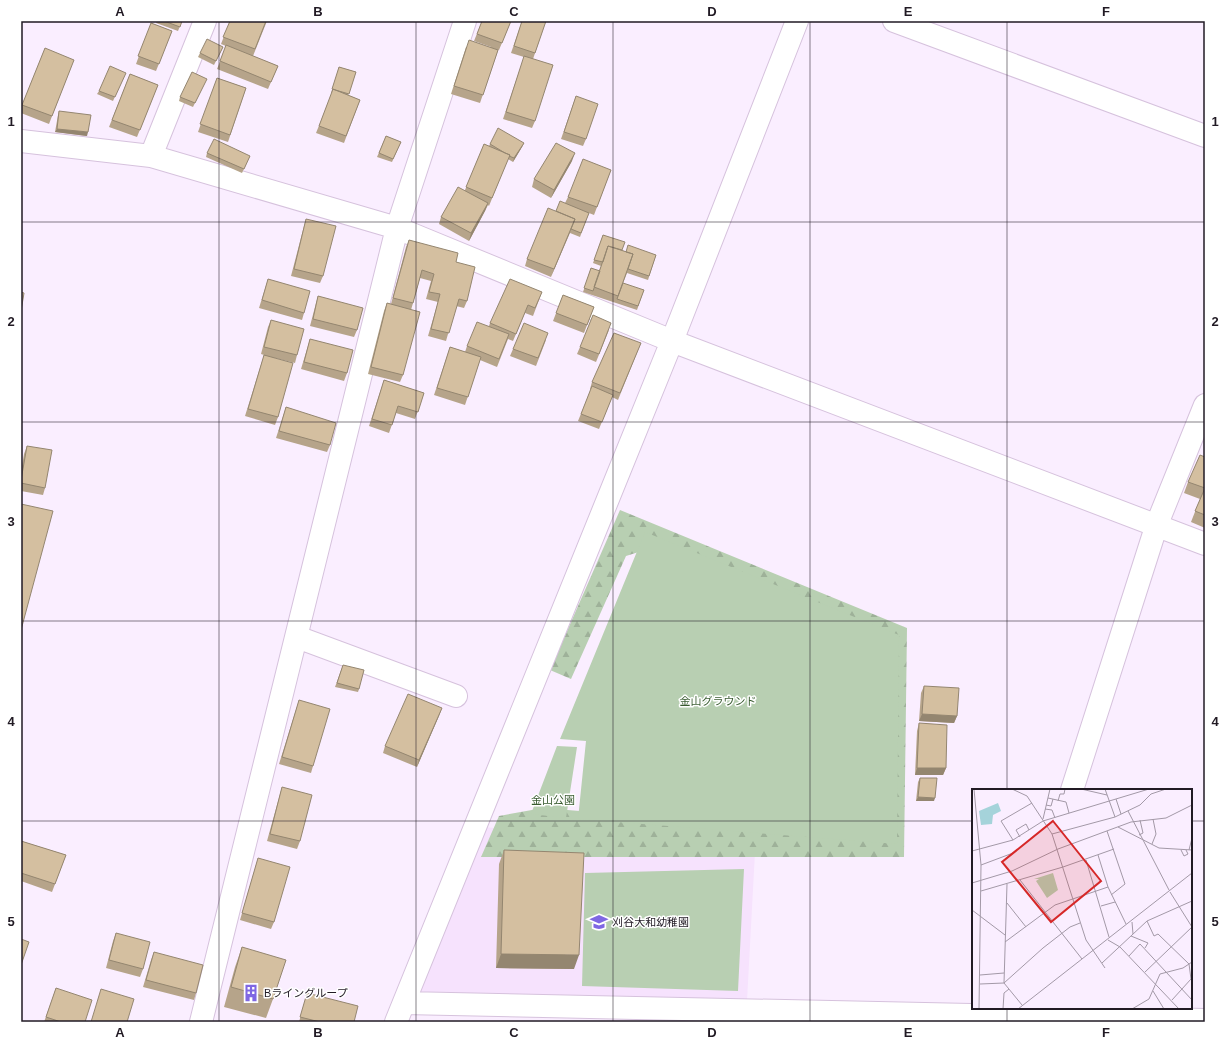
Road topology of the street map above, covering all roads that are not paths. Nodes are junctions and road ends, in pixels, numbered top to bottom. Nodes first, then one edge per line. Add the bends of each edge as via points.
1 (205, 21) edge
2 (465, 21) edge
3 (797, 21) edge
4 (894, 21) edge
5 (1205, 136) edge
6 (21, 141) edge
7 (151, 156) junction
8 (397, 228) junction
9 (672, 341) junction
10 (1205, 405) edge
11 (1157, 524) junction
12 (1205, 544) edge
13 (297, 637) junction
14 (456, 696) dead end
15 (1072, 789) edge
16 (400, 1012) edge
17 (1061, 1016) edge
18 (1205, 1020) edge
19 (208, 1021) edge

1 - 7 street
2 - 8 street
3 - 9 street
4 - 5 street
6 - 7 street
7 - 8 street
8 - 9 street
8 - 13 street
9 - 11 street
9 - 16 street
10 - 11 street
11 - 12 street
11 - 15 street
13 - 14 street
13 - 19 street
16 - 17 street
17 - 18 street

